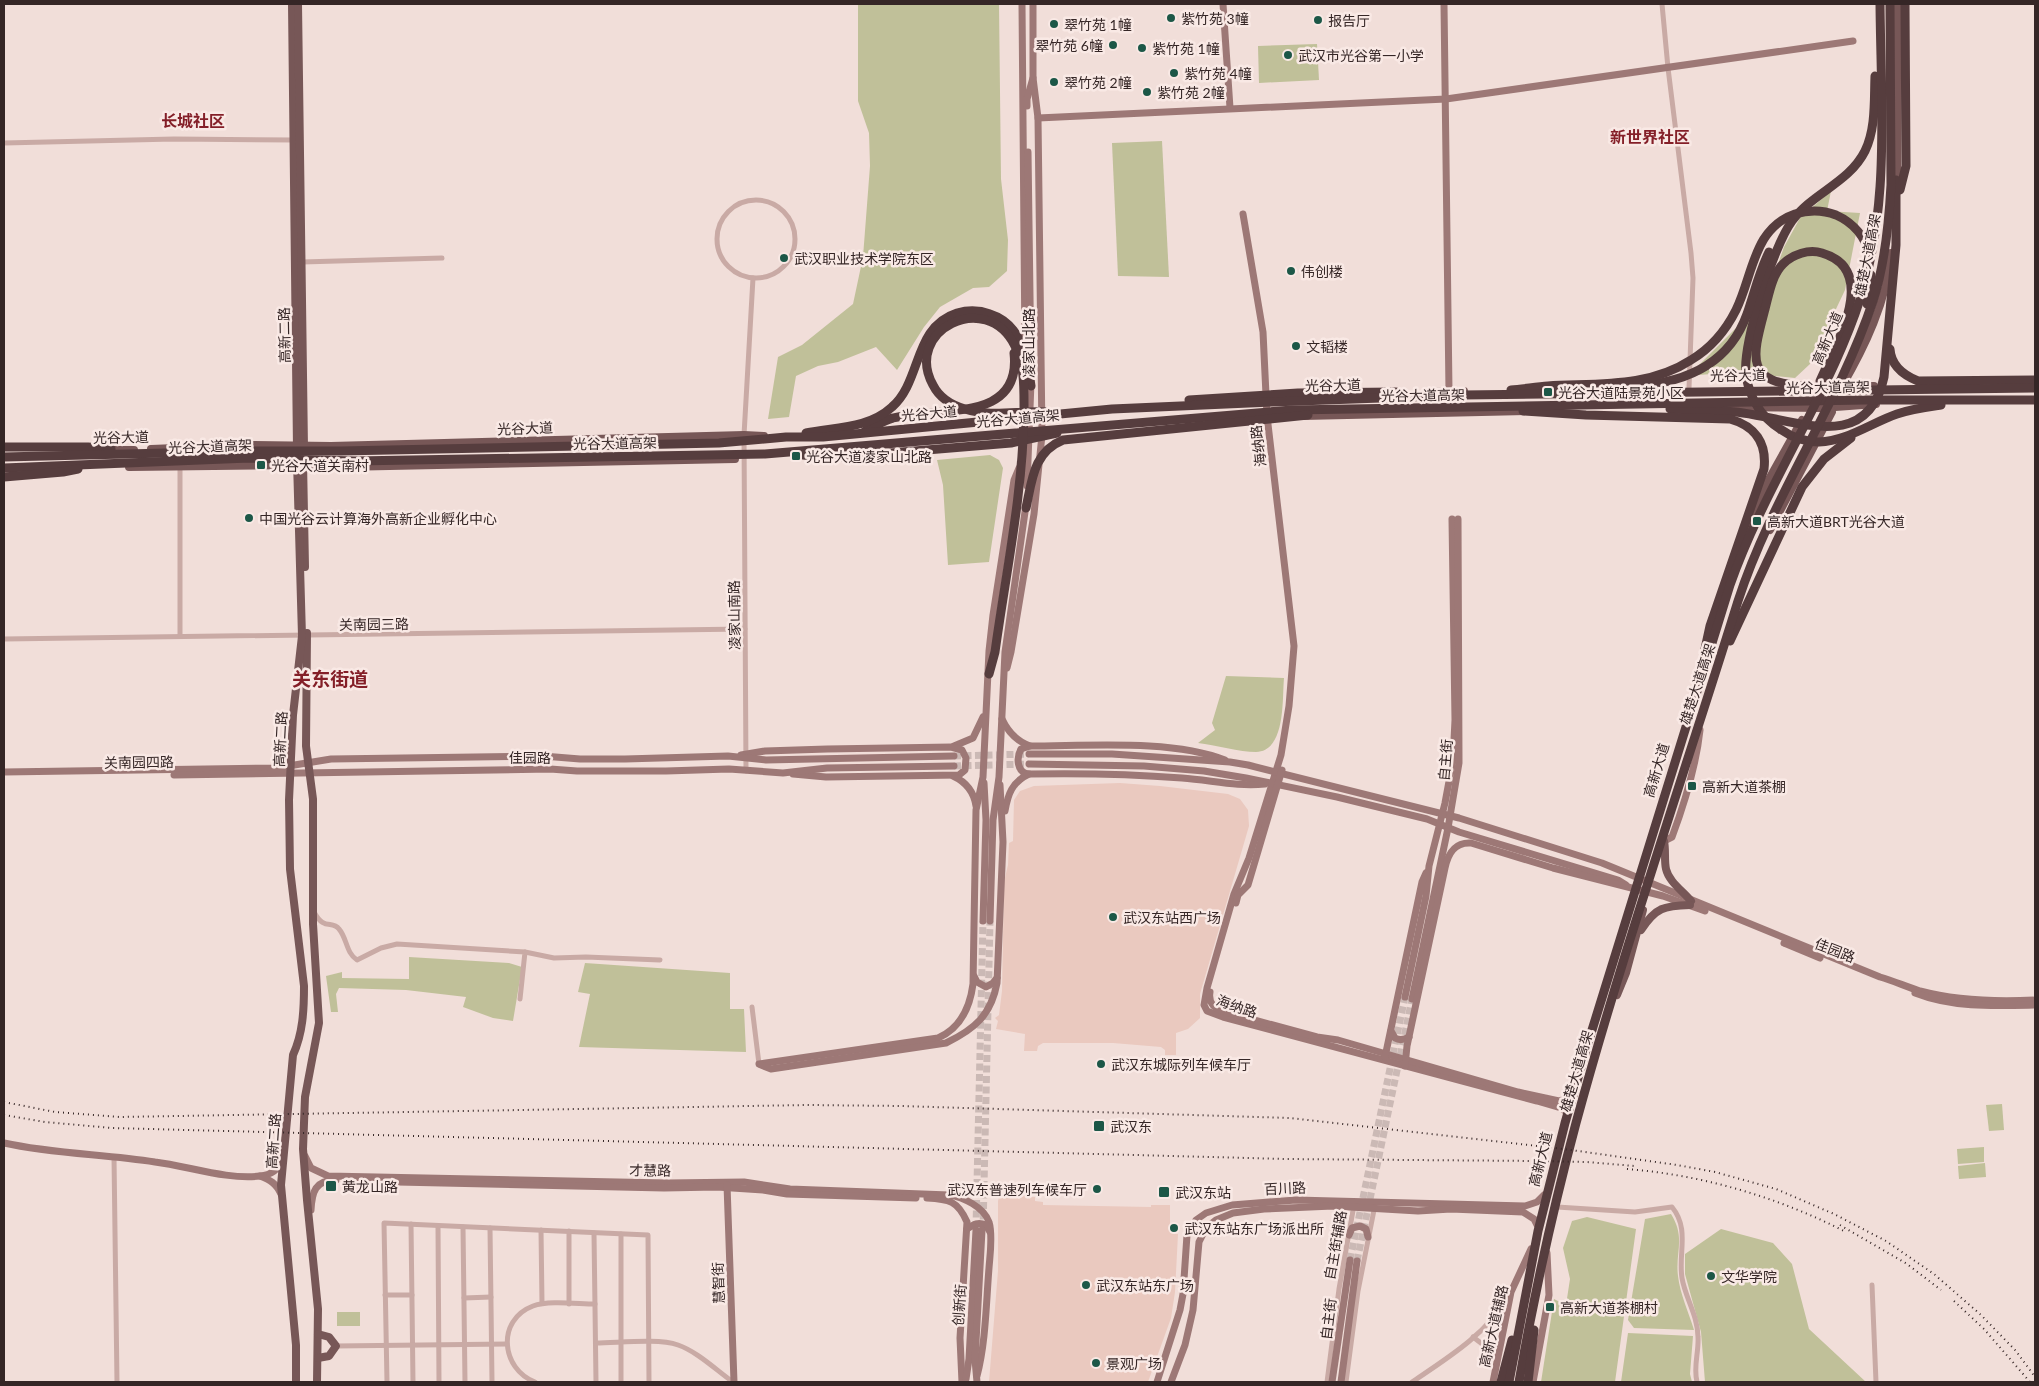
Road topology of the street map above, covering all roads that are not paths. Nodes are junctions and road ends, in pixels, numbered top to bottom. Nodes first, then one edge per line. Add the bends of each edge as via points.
1 (292, 4) edge
2 (298, 4) edge
3 (1022, 4) edge
4 (1033, 4) edge
5 (1223, 4) edge
6 (1444, 4) edge
7 (1662, 4) edge
8 (1879, 4) edge
9 (1890, 4) edge
10 (1898, 4) edge
11 (1905, 4) edge
12 (1853, 42) dead end
13 (1668, 68) junction
14 (1891, 75) junction
15 (1033, 78) junction
16 (1446, 99) junction
17 (1230, 108) junction
18 (1038, 118) junction
19 (297, 140) junction
20 (4, 143) edge
21 (1804, 207) junction
22 (1895, 212) junction
23 (1243, 214) dead end
24 (442, 258) dead end
25 (302, 262) junction
26 (753, 278) junction
27 (1888, 331) junction
28 (1012, 341) junction
29 (1857, 343) junction
30 (2035, 380) edge
31 (1031, 386) junction
32 (1820, 386) junction
33 (1842, 386) junction
34 (2035, 386) edge
35 (1689, 388) junction
36 (1884, 390) junction
37 (1449, 391) junction
38 (1422, 393) junction
39 (1462, 395) junction
40 (1266, 399) junction
41 (1979, 400) junction
42 (2035, 400) edge
43 (2035, 404) edge
44 (1604, 405) junction
45 (1810, 407) junction
46 (1830, 407) junction
47 (1500, 408) junction
48 (1112, 409) junction
49 (1330, 410) junction
50 (1065, 413) junction
51 (1267, 416) junction
52 (1041, 417) junction
53 (1026, 420) junction
54 (1082, 427) junction
55 (1868, 427) junction
56 (297, 428) junction
57 (865, 431) junction
58 (744, 435) junction
59 (1042, 435) junction
60 (1026, 436) junction
61 (786, 437) junction
62 (271, 445) junction
63 (301, 446) junction
64 (4, 449) edge
65 (121, 450) junction
66 (803, 455) junction
67 (4, 457) edge
68 (744, 458) junction
69 (1021, 462) junction
70 (300, 465) junction
71 (1040, 466) junction
72 (4, 467) edge
73 (86, 467) junction
74 (180, 467) junction
75 (1779, 475) junction
76 (4, 477) edge
77 (1026, 508) junction
78 (745, 629) junction
79 (180, 635) junction
80 (304, 636) junction
81 (4, 639) edge
82 (990, 674) junction
83 (1004, 679) junction
84 (1694, 700) junction
85 (986, 710) junction
86 (1001, 716) junction
87 (1700, 720) junction
88 (951, 747) junction
89 (1030, 750) junction
90 (746, 756) junction
91 (954, 756) tunnel mouth
92 (308, 763) junction
93 (1029, 764) tunnel mouth
94 (954, 766) tunnel mouth
95 (292, 769) junction
96 (276, 771) junction
97 (746, 771) junction
98 (4, 772) edge
99 (310, 772) junction
100 (783, 772) junction
101 (1278, 773) junction
102 (1029, 774) junction
103 (950, 775) junction
104 (4, 776) edge
105 (983, 777) junction
106 (999, 777) junction
107 (1275, 784) junction
108 (976, 810) junction
109 (1442, 814) junction
110 (1450, 816) junction
111 (1003, 822) junction
112 (1440, 824) junction
113 (1448, 828) junction
114 (1664, 841) junction
115 (1429, 866) junction
116 (1445, 868) junction
117 (1636, 877) junction
118 (1651, 884) junction
119 (1632, 889) junction
120 (1648, 893) junction
121 (1433, 896) junction
122 (1691, 903) junction
123 (313, 911) junction
124 (1637, 936) junction
125 (525, 952) junction
126 (660, 960) dead end
127 (973, 974) junction
128 (997, 977) junction
129 (1600, 995) junction
130 (1615, 999) junction
131 (520, 1000) dead end
132 (2035, 1000) edge
133 (2035, 1005) edge
134 (752, 1006) dead end
135 (1391, 1031) junction
136 (1409, 1037) junction
137 (1385, 1057) junction
138 (1406, 1063) junction
139 (760, 1064) junction
140 (1568, 1098) junction
141 (1565, 1112) junction
142 (4, 1143) edge
143 (304, 1149) junction
144 (285, 1155) junction
145 (114, 1157) junction
146 (259, 1176) junction
147 (729, 1185) junction
148 (1544, 1192) junction
149 (283, 1201) junction
150 (1354, 1204) junction
151 (1375, 1205) junction
152 (1557, 1207) junction
153 (310, 1220) junction
154 (412, 1224) junction
155 (1536, 1225) junction
156 (438, 1226) junction
157 (463, 1227) junction
158 (490, 1228) junction
159 (967, 1229) junction
160 (541, 1230) junction
161 (983, 1231) junction
162 (569, 1232) junction
163 (594, 1233) junction
164 (621, 1234) junction
165 (1349, 1235) junction
166 (1368, 1237) junction
167 (1531, 1249) junction
168 (1547, 1253) junction
169 (1542, 1266) junction
170 (1184, 1274) junction
171 (1197, 1285) junction
172 (1872, 1285) dead end
173 (1511, 1292) junction
174 (385, 1295) junction
175 (412, 1295) junction
176 (491, 1297) junction
177 (464, 1298) junction
178 (542, 1304) junction
179 (570, 1304) junction
180 (595, 1304) junction
181 (1521, 1314) junction
182 (318, 1334) junction
183 (1473, 1337) junction
184 (596, 1343) junction
185 (621, 1343) junction
186 (649, 1343) junction
187 (507, 1344) junction
188 (439, 1345) junction
189 (464, 1345) junction
190 (491, 1345) junction
191 (336, 1346) junction
192 (386, 1346) junction
193 (413, 1346) junction
194 (1498, 1356) junction
195 (318, 1358) junction
196 (977, 1379) edge
197 (118, 1382) edge
198 (296, 1382) edge
199 (317, 1382) edge
200 (386, 1382) edge
201 (413, 1382) edge
202 (439, 1382) edge
203 (465, 1382) edge
204 (492, 1382) edge
205 (536, 1382) edge
206 (596, 1382) edge
207 (621, 1382) edge
208 (649, 1382) edge
209 (735, 1382) edge
210 (964, 1382) edge
211 (1157, 1382) edge
212 (1171, 1382) edge
213 (1327, 1382) edge
214 (1332, 1382) edge
215 (1341, 1382) edge
216 (1346, 1382) edge
217 (1412, 1382) edge
218 (1493, 1382) edge
219 (1501, 1382) edge
220 (1507, 1382) edge
221 (1520, 1382) edge
222 (1528, 1382) edge
223 (1533, 1382) edge
224 (1697, 1382) edge
225 (1876, 1382) edge

1 - 19 main road, 高新二路
2 - 19 main road, 高新二路
3 - 53 main road
4 - 15 main road, 凌家山北路
5 - 17 main road
6 - 16 main road
7 - 13 street
8 - 21 highway via 1872,128 1868,144 1859,162 1845,176
8 - 32 main road, 高新大道 via 1879,174 1872,236 1853,310
8 - 75 highway, 雄楚大道高架 via 1881,175 1869,264 1846,338
9 - 14 highway, 雄楚大道高架
10 - 22 main road, 高新大道
11 - 22 highway via 1906,166
12 - 13 main road
13 - 16 main road
13 - 35 street via 1691,254
14 - 27 highway via 1897,198
14 - 29 highway, 雄楚大道高架 via 1889,212 1876,290
15 - 18 main road, 凌家山北路
15 - 31 main road via 1027,99
16 - 17 main road
16 - 37 main road
17 - 18 main road
18 - 52 main road, 凌家山北路
19 - 20 street
19 - 25 main road, 高新二路
19 - 56 main road, 高新二路
21 - 39 highway via 1788,221 1766,258 1739,332 1721,355 1700,370 1683,378 1654,384
21 - 55 highway via 1792,221 1772,259 1748,350 1746,376 1758,409 1782,431 1806,441 1818,442 1840,439
22 - 33 main road, 高新大道 via 1884,297
23 - 40 main road, 海纳路 via 1263,332
24 - 25 street
25 - 63 main road, 高新二路
26 - 26 street via 729,267 721,256 718,230 733,208 745,201 757,200 780,208 794,228 795,241 790,258 777,272
26 - 58 street, 凌家山南路
27 - 30 highway via 1892,361 1903,374 1918,381
27 - 44 highway via 1879,396 1865,415 1847,425 1828,427 1743,413
28 - 50 highway via 1000,327 985,319 967,318 952,323 939,333 930,347 927,366 935,389 956,406 976,412
28 - 57 highway via 1015,371 1009,386 998,398 975,408 892,418
28 - 82 highway via 1023,371 1022,464
29 - 39 highway via 1870,286 1868,250 1860,234 1846,221 1829,212 1800,212 1783,219 1768,232 1754,258 1740,303 1726,328 1706,349 1676,369 1654,377 1610,384 1547,386
29 - 87 highway, 雄楚大道高架 via 1760,541
31 - 61 highway via 1024,348 1013,330 984,312 963,312 948,317 933,328 921,348 902,396 880,416 860,424
31 - 77 main road
32 - 33 main road, 光谷大道
32 - 35 main road, 光谷大道
32 - 45 main road, 高新大道
33 - 34 main road, 光谷大道
33 - 46 main road, 高新大道
34 - 36 highway, 光谷大道高架
35 - 37 main road, 光谷大道
36 - 39 highway, 光谷大道高架
36 - 75 highway via 1857,389 1821,387 1812,386 1794,386 1779,384 1761,373 1755,355 1756,342 1774,279 1791,258 1814,252 1832,256 1846,270 1852,292 1840,336 1825,371 1821,379 1817,388
37 - 38 main road, 光谷大道
38 - 40 main road, 光谷大道
38 - 48 highway via 1239,396
39 - 48 highway, 光谷大道高架
40 - 51 main road, 海纳路
40 - 52 main road, 光谷大道
41 - 42 highway, 光谷大道高架
41 - 44 highway, 光谷大道高架
41 - 55 highway via 1906,411
43 - 46 main road
44 - 47 highway, 光谷大道高架
45 - 46 main road
45 - 51 main road via 1654,406
45 - 117 main road, 高新大道 via 1764,488 1735,562
46 - 87 main road, 高新大道 via 1832,412 1760,552
47 - 49 highway, 光谷大道高架
47 - 84 highway via 1541,413 1730,419 1746,425 1757,434 1764,451 1764,469 1710,626
48 - 50 highway, 光谷大道高架
49 - 54 highway, 光谷大道高架 via 1292,410
49 - 77 highway via 1291,418 1063,440 1048,448 1038,460
50 - 61 highway, 光谷大道高架 via 857,434
51 - 59 main road
51 - 101 main road, 海纳路 via 1294,646 1292,714 1286,756
52 - 53 main road, 光谷大道
52 - 59 main road, 凌家山北路
53 - 57 main road, 光谷大道 via 1017,417
53 - 60 main road
54 - 66 highway via 1011,443 830,458
54 - 72 highway, 光谷大道高架 via 765,454 356,461 249,458
55 - 87 highway via 1824,459 1802,486 1730,641
56 - 62 main road via 290,441
56 - 63 main road, 高新二路
57 - 58 main road, 光谷大道
58 - 63 main road, 光谷大道
58 - 68 street, 凌家山南路
59 - 60 main road
59 - 71 main road, 凌家山北路
60 - 66 main road
60 - 69 main road
61 - 67 highway, 光谷大道高架 via 691,444
62 - 63 main road, 光谷大道
62 - 65 main road, 光谷大道
63 - 70 main road, 高新二路
64 - 65 main road, 光谷大道
64 - 65 highway via 88,446
66 - 68 main road
68 - 70 main road via 341,467
68 - 78 street, 凌家山南路
69 - 71 main road via 1025,458 1034,458
69 - 82 main road via 1014,480 992,616
70 - 74 main road
70 - 80 main road, 高新二路
71 - 83 main road, 凌家山北路
72 - 73 main road
73 - 74 main road
73 - 76 highway
74 - 79 street
75 - 84 highway, 雄楚大道高架 via 1739,560
77 - 83 main road via 1008,619
78 - 80 street, 关南园三路
78 - 90 street, 凌家山南路
79 - 80 street, 关南园三路
79 - 81 street, 关南园三路
80 - 92 main road, 高新二路
80 - 95 main road, 高新二路 via 294,715
82 - 85 main road
83 - 86 main road
84 - 181 highway, 雄楚大道高架 via 1565,1123
85 - 88 main road via 976,734
85 - 105 main road
86 - 89 main road via 1013,736
86 - 106 main road
87 - 114 main road, 高新大道
87 - 169 highway, 雄楚大道高架 via 1597,1046
88 - 90 main road via 826,749
88 - 103 main road via 965,753 966,765 963,773
89 - 101 main road, 佳园路 via 1148,747 1211,754 1230,762
89 - 102 main road via 1021,749 1018,757 1021,771
90 - 91 main road via 766,760
90 - 92 main road, 佳园路 via 331,759
90 - 97 street, 凌家山南路
92 - 95 main road, 佳园路
92 - 99 main road, 高新二路
93 - 107 main road via 1170,768
94 - 100 main road
95 - 96 main road
95 - 99 main road, 佳园路
95 - 144 main road, 高新二路 via 289,800 291,888 304,1004 300,1040 292,1063
96 - 98 main road
96 - 104 main road, 关南园四路
97 - 99 main road, 佳园路
97 - 100 main road, 佳园路
99 - 123 main road, 高新二路
100 - 103 main road via 826,777
101 - 107 main road, 海纳路
101 - 109 main road, 佳园路
102 - 107 main road via 1111,773 1203,779 1244,786
102 - 111 main road via 1012,788
103 - 108 main road via 970,790
105 - 106 main road via 987,921
105 - 108 main road
106 - 111 main road
107 - 112 main road
107 - 137 main road, 海纳路 via 1234,894 1204,1005 1207,1011 1223,1017
108 - 127 main road
109 - 110 main road, 佳园路
109 - 110 main road, 自主街 via 1455,736 1455,519 1460,751
109 - 112 main road, 自主街
110 - 113 main road, 自主街
110 - 117 main road, 佳园路 via 1602,863
111 - 128 main road
112 - 113 main road
112 - 115 main road, 自主街
113 - 119 main road via 1618,880
113 - 121 main road, 自主街
114 - 118 main road, 高新大道
114 - 122 main road via 1666,871
115 - 121 main road, 自主街 via 1408,998
115 - 135 main road via 1422,882
116 - 119 main road via 1451,851 1458,845 1470,843
116 - 121 main road
116 - 136 main road
117 - 118 main road, 佳园路
117 - 119 main road, 高新大道
118 - 120 main road, 高新大道
118 - 122 main road, 佳园路
119 - 120 main road, 佳园路
119 - 129 main road, 高新大道
120 - 122 main road, 佳园路
120 - 124 main road, 高新大道
122 - 124 main road via 1654,912
122 - 132 main road, 佳园路 via 1920,991 1964,999
122 - 133 main road, 佳园路 via 1928,998 1987,1006
123 - 125 street via 325,925 336,926 340,930 357,960 380,948 397,944
123 - 143 main road, 高新二路 via 319,1023 305,1097
124 - 130 main road, 高新大道
125 - 126 street via 554,958
125 - 131 street
127 - 128 main road via 977,982 986,987
127 - 139 main road via 965,1013 954,1028 938,1038
128 - 139 main road via 993,1000 981,1020 946,1043 771,1069
129 - 130 main road via 1610,988
129 - 140 main road, 高新大道
130 - 152 main road, 高新大道
134 - 139 street
135 - 136 main road via 1398,1040
135 - 137 main road
136 - 138 main road
137 - 138 main road, 海纳路
138 - 140 main road, 海纳路 via 1559,1101
138 - 141 main road, 海纳路 via 1561,1108
140 - 141 main road, 高新大道
141 - 148 main road, 高新大道
142 - 145 main road via 50,1152
143 - 147 main road, 才慧路 via 310,1168 328,1176
143 - 153 main road, 高新二路
144 - 146 main road via 273,1172
144 - 149 main road, 高新二路 via 281,1185
145 - 146 main road via 218,1174
145 - 197 street
146 - 149 main road via 278,1187
147 - 153 main road, 才慧路 via 664,1188 328,1180 312,1192
147 - 159 main road, 才慧路 via 787,1194 947,1200 962,1210
147 - 161 main road, 才慧路 via 949,1194 980,1209 989,1222
147 - 209 main road, 慧智街
148 - 151 main road, 百川路 via 1537,1202 1525,1206
148 - 155 main road, 高新大道
149 - 198 main road, 高新二路 via 296,1345
150 - 151 main road, 百川路
150 - 165 street, 自主街辅路
150 - 170 main road, 百川路 via 1296,1200 1257,1202 1206,1213 1196,1220 1187,1235
150 - 171 main road, 百川路 via 1242,1212 1216,1220 1206,1228 1199,1242
151 - 155 main road, 百川路 via 1523,1212 1534,1219
151 - 166 street
152 - 168 main road, 高新大道
152 - 224 street via 1635,1212 1672,1207 1679,1216 1682,1277 1698,1337
153 - 182 main road, 高新二路
154 - 156 street
154 - 174 street via 384,1223
154 - 175 street
155 - 167 main road, 高新大道
156 - 157 street
156 - 188 street
157 - 158 street
157 - 177 street
158 - 160 street
158 - 176 street
159 - 161 main road via 980,1223 986,1225
159 - 210 main road via 960,1338
160 - 162 street
160 - 178 street
161 - 196 main road via 983,1339
161 - 210 main road, 创新街
162 - 163 street
162 - 179 street
163 - 164 street
163 - 180 street
164 - 185 street
164 - 186 street via 648,1235
165 - 166 main road via 1352,1228 1360,1226 1366,1229
165 - 213 street, 自主街辅路
166 - 216 street
167 - 173 main road, 高新大道辅路
167 - 220 main road, 高新大道
168 - 221 main road
168 - 223 main road via 1549,1294
169 - 221 highway, 雄楚大道高架
169 - 222 highway
170 - 171 main road via 1188,1262 1192,1262
170 - 211 main road, 百川路 via 1180,1310
171 - 212 main road, 百川路 via 1185,1345
172 - 225 street
173 - 183 street via 1500,1310
173 - 194 main road, 高新大道辅路
174 - 175 street
174 - 192 street
175 - 193 street
176 - 177 street
176 - 190 street
177 - 189 street
178 - 179 street
178 - 187 street via 530,1307 517,1317 508,1332
179 - 180 street
180 - 184 street
181 - 219 highway
181 - 220 highway, 雄楚大道高架
182 - 191 main road via 329,1337
182 - 195 main road, 高新二路
183 - 194 street
183 - 217 street
184 - 185 street
184 - 206 street
185 - 186 street
185 - 207 street
186 - 208 street
186 - 209 street via 670,1343 682,1347
187 - 190 street
187 - 205 street via 516,1369
188 - 189 street
188 - 193 street
188 - 202 street
189 - 190 street
189 - 203 street
190 - 204 street
191 - 192 street
191 - 195 main road via 329,1356
192 - 193 street
192 - 200 street
193 - 201 street
194 - 218 main road, 高新大道辅路
195 - 199 main road, 高新二路
214 - 215 main road, 自主街 via 1354,1260

